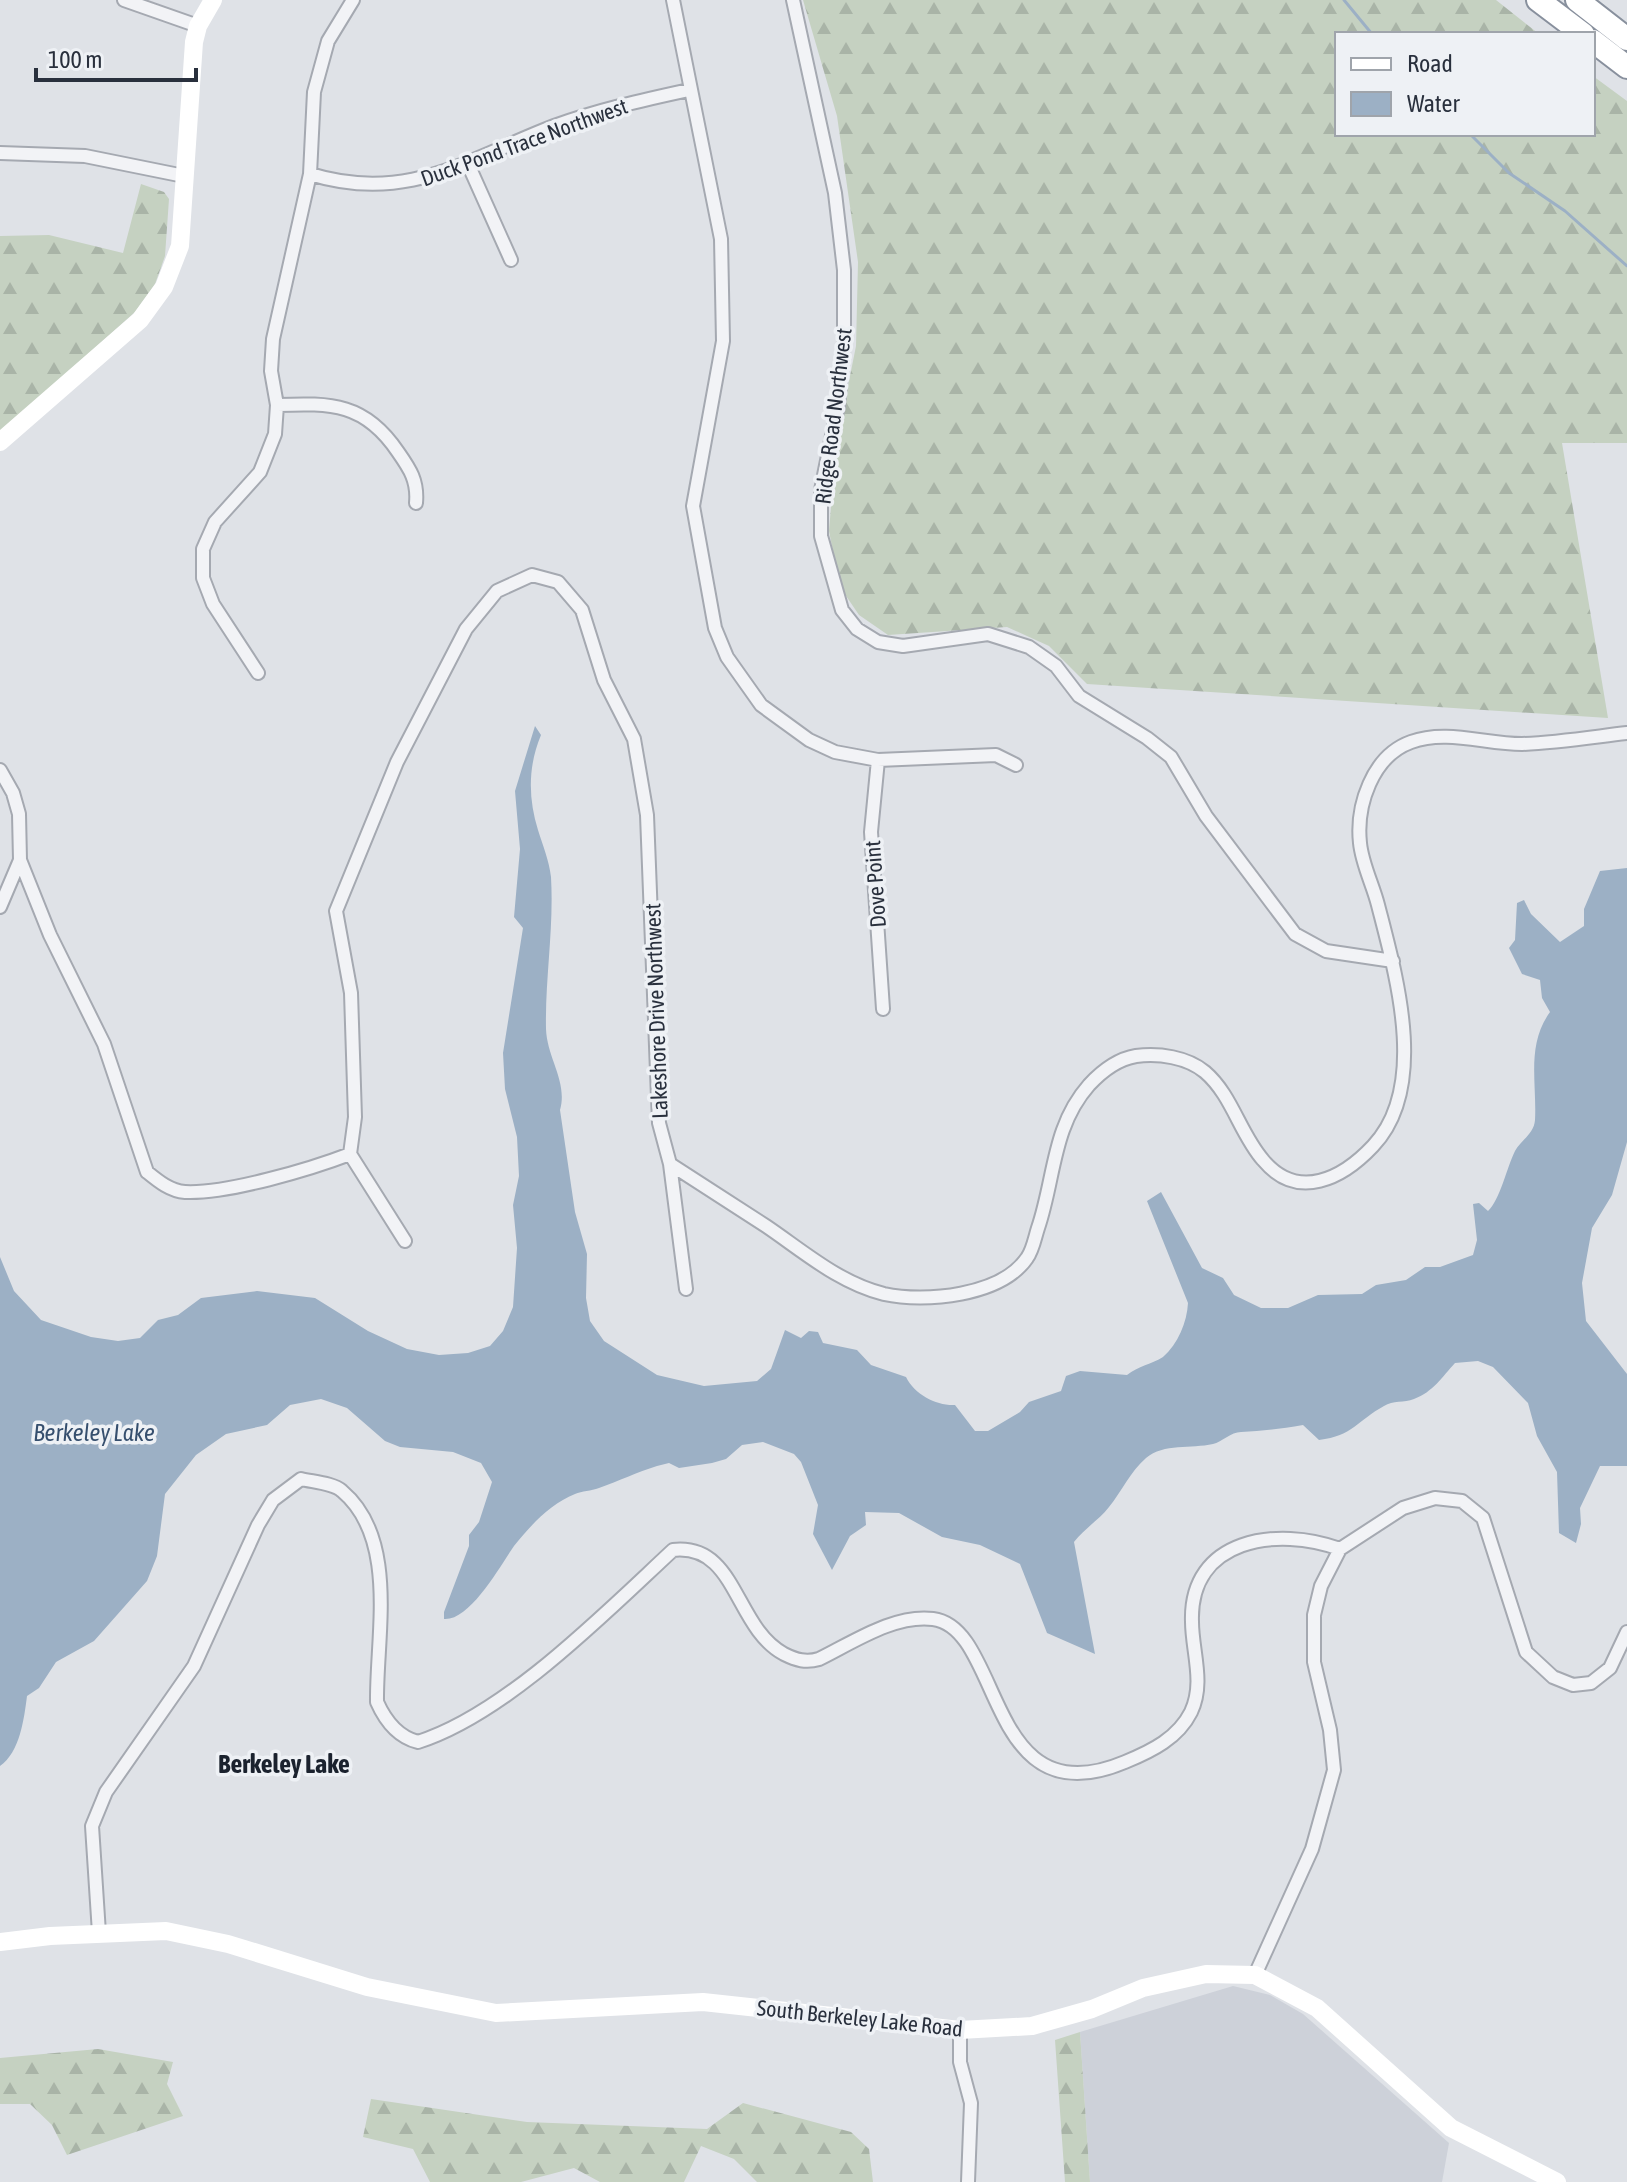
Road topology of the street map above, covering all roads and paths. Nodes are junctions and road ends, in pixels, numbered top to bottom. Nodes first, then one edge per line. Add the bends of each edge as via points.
1 (124, 0) edge
2 (213, 0) edge
3 (353, 0) edge
4 (673, 0) edge
5 (793, 0) edge
6 (1538, 0) edge
7 (1577, 0) edge
8 (198, 26) junction
9 (1580, 32) edge
10 (1627, 39) edge
11 (1595, 43) edge
12 (1627, 67) edge
13 (689, 90) junction
14 (0, 153) edge
15 (468, 164) junction
16 (310, 174) junction
17 (184, 176) junction
18 (511, 260) dead end
19 (277, 405) junction
20 (0, 442) edge
21 (416, 503) dead end
22 (258, 673) dead end
23 (1627, 733) edge
24 (878, 760) junction
25 (1016, 765) dead end
26 (0, 770) edge
27 (20, 860) junction
28 (0, 907) edge
29 (1393, 961) junction
30 (883, 1009) dead end
31 (350, 1154) junction
32 (670, 1164) junction
33 (405, 1241) dead end
34 (686, 1289) dead end
35 (1340, 1549) junction
36 (1627, 1632) edge
37 (99, 1933) junction
38 (0, 1942) edge
39 (1255, 1975) junction
40 (960, 2030) junction
41 (1548, 2180) edge
42 (968, 2182) edge

1 - 8 street
2 - 8 street
3 - 16 street via 320,63
4 - 13 street
5 - 29 street, Ridge Road Northwest via 835,193 844,270 838,406 821,490 821,536 842,610 857,629 878,642 903,646 988,634 1029,647 1056,666 1079,696 1171,757 1206,816 1295,934 1326,951
6 - 9 highway
7 - 10 highway
8 - 17 street
11 - 12 highway
13 - 15 street, Duck Pond Trace Northwest via 606,108
13 - 24 street via 721,239 725,289 719,368 693,506 715,628 742,682 788,727 835,752
14 - 17 street via 85,156
15 - 16 street, Duck Pond Trace Northwest via 397,184
15 - 18 street
16 - 19 street via 276,329 271,371
17 - 20 street via 180,246 164,287 140,320
19 - 21 street via 346,408 380,427 413,474
19 - 22 street via 275,434 260,472 215,522 203,549 203,578 213,604
23 - 29 street via 1527,744 1437,735 1406,743 1379,768 1362,797 1360,844
24 - 25 street via 996,755
24 - 30 street, Dove Point via 871,832
26 - 27 street via 19,814
27 - 28 street
27 - 31 street via 104,1044 147,1172 184,1192 212,1190
29 - 32 street via 1405,1071 1396,1109 1375,1145 1332,1180 1314,1184 1264,1162 1229,1102 1206,1073 1188,1062 1162,1055 1127,1059 1100,1073 1071,1107 1028,1257 969,1293 936,1300 883,1293 853,1281 821,1266
31 - 32 street, Lakeshore Drive Northwest via 355,1117 351,993 336,911 397,762 466,629 497,591 532,575 558,582 582,610 604,680 634,739 647,815 659,1123
31 - 33 street
32 - 34 street, Lakeshore Drive Northwest
35 - 36 street via 1403,1508 1435,1498 1462,1501 1483,1518 1526,1652 1553,1677 1573,1685 1591,1683 1610,1668
35 - 37 street via 1281,1538 1241,1543 1215,1560 1196,1583 1191,1620 1198,1685 1178,1733 1123,1763 1088,1772 1053,1769 1028,1753 1012,1734 957,1628 917,1618 819,1659 794,1659 770,1646 755,1629 717,1563 690,1548 673,1550 527,1679 444,1734 418,1742 402,1735 377,1702 378,1555 361,1511 340,1489 301,1479 273,1500 194,1666 106,1792 92,1826
35 - 39 street via 1321,1586 1314,1615 1314,1662 1334,1770 1312,1849
37 - 38 street, South Berkeley Lake Road
37 - 40 street, South Berkeley Lake Road via 166,1931 228,1944 393,1994 496,2013 703,2002
39 - 40 street, South Berkeley Lake Road via 1206,1974 1143,1988 1032,2026
39 - 41 street, South Berkeley Lake Road via 1317,2008 1451,2128
40 - 42 street via 961,2070 971,2103

